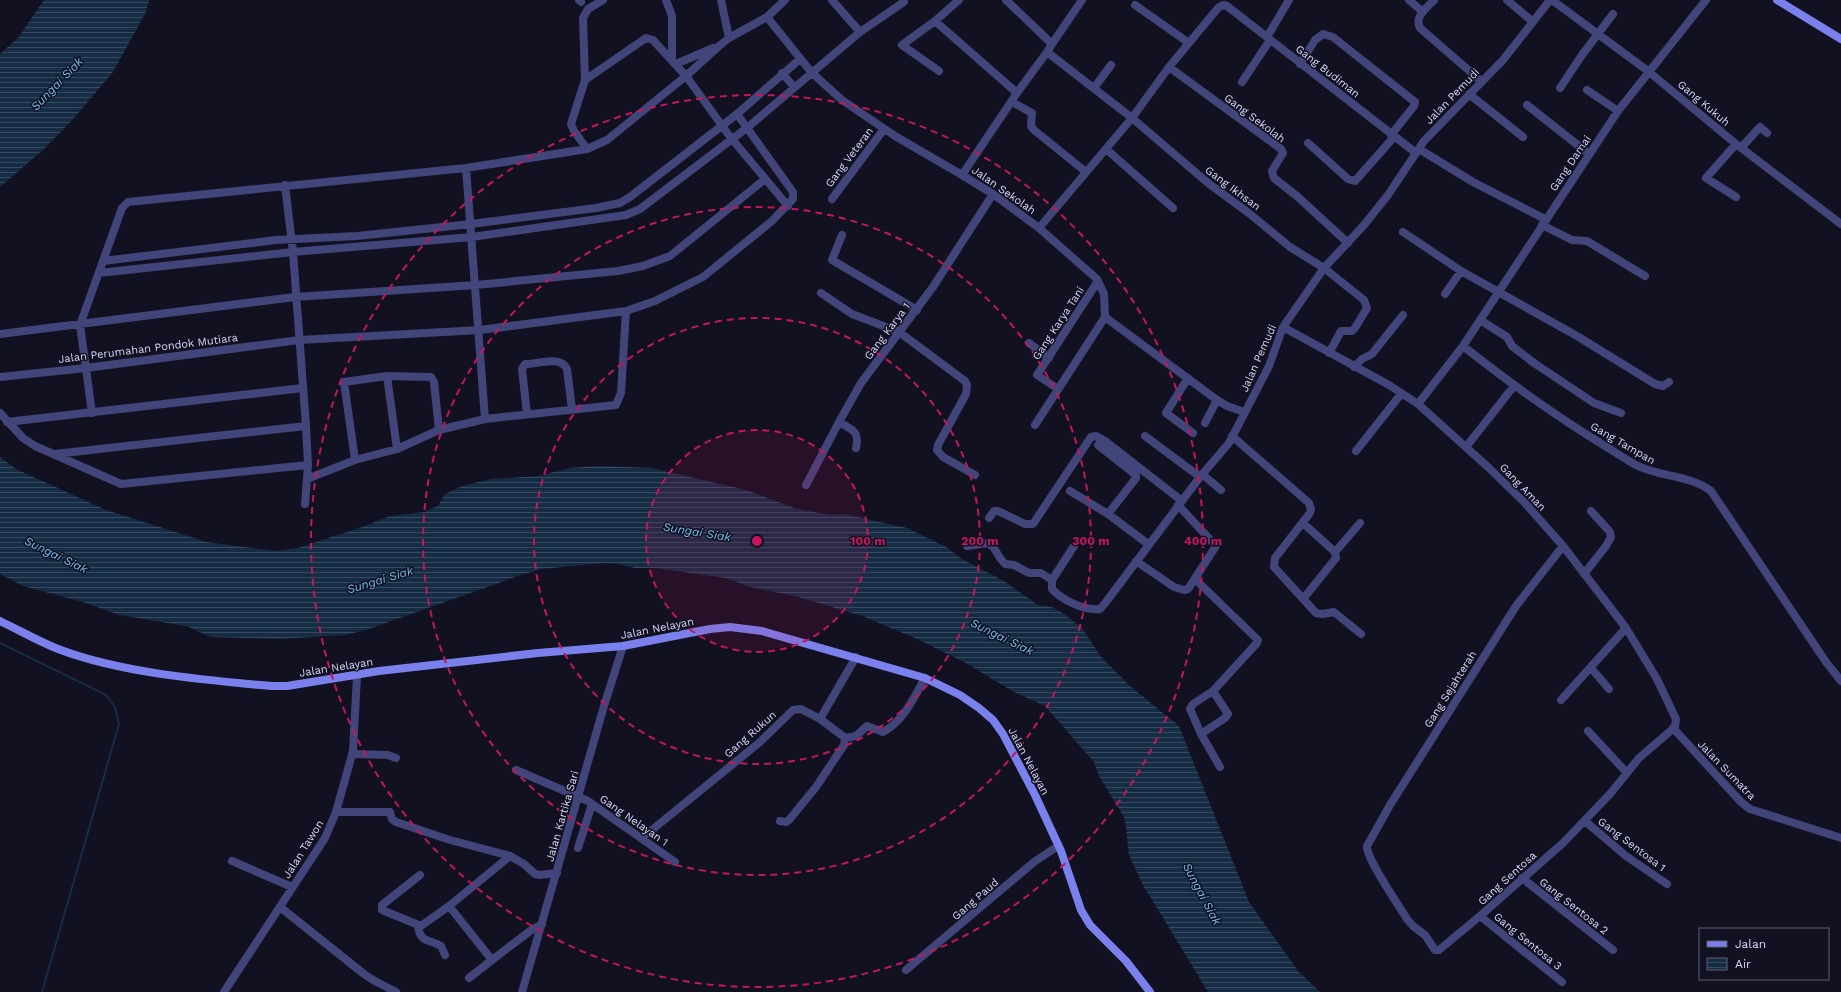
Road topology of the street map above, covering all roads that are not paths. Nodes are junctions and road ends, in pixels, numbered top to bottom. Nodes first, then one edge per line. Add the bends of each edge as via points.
1 (603, 0) edge
2 (666, 0) edge
3 (720, 0) edge
4 (785, 0) edge
5 (832, 0) edge
6 (959, 0) edge
7 (1006, 0) edge
8 (1082, 0) edge
9 (1290, 0) edge
10 (1409, 0) edge
11 (1434, 0) edge
12 (1507, 0) edge
13 (1551, 0) edge
14 (1706, 0) edge
15 (1777, 0) edge
16 (904, 2) dead end
17 (1135, 5) dead end
18 (1227, 6) joint
19 (1423, 12) junction
20 (1613, 14) dead end
21 (768, 17) junction
22 (935, 21) junction
23 (1532, 21) junction
24 (860, 32) junction
25 (1598, 35) junction
26 (729, 38) junction
27 (1268, 38) junction
28 (1841, 39) edge
29 (1189, 43) junction
30 (1052, 44) junction
31 (719, 46) junction
32 (1047, 52) junction
33 (800, 59) junction
34 (674, 61) junction
35 (1300, 64) junction
36 (1111, 65) dead end
37 (1169, 67) junction
38 (939, 71) dead end
39 (1648, 72) junction
40 (782, 73) junction
41 (812, 73) junction
42 (686, 76) junction
43 (585, 80) junction
44 (1481, 81) junction
45 (1242, 82) dead end
46 (794, 88) junction
47 (1094, 88) junction
48 (1560, 88) dead end
49 (1587, 90) dead end
50 (1017, 92) junction
51 (1469, 94) junction
52 (1012, 102) junction
53 (1527, 105) dead end
54 (1618, 111) junction
55 (737, 114) junction
56 (1132, 118) junction
57 (721, 125) junction
58 (748, 127) junction
59 (884, 129) junction
60 (1768, 132) dead end
61 (1392, 136) junction
62 (1523, 137) dead end
63 (731, 138) junction
64 (1308, 143) dead end
65 (1739, 146) junction
66 (588, 149) junction
67 (1106, 149) junction
68 (1417, 151) junction
69 (1589, 154) junction
70 (466, 168) junction
71 (1086, 172) junction
72 (962, 175) junction
73 (765, 179) junction
74 (285, 185) junction
75 (993, 194) junction
76 (1736, 197) dead end
77 (832, 199) dead end
78 (620, 203) junction
79 (788, 206) junction
80 (1173, 208) dead end
81 (626, 215) junction
82 (1543, 222) junction
83 (471, 224) junction
84 (1841, 224) edge
85 (1039, 228) junction
86 (1403, 232) dead end
87 (842, 236) dead end
88 (472, 237) junction
89 (291, 239) junction
90 (1348, 243) junction
91 (293, 252) junction
92 (103, 261) junction
93 (1324, 268) junction
94 (1461, 271) junction
95 (99, 273) junction
96 (1644, 276) dead end
97 (1098, 281) junction
98 (476, 285) junction
99 (821, 293) dead end
100 (1499, 293) junction
101 (1445, 294) dead end
102 (295, 297) junction
103 (917, 310) junction
104 (626, 311) junction
105 (1403, 315) dead end
106 (1105, 317) junction
107 (1480, 320) junction
108 (80, 325) junction
109 (1283, 327) junction
110 (480, 330) junction
111 (899, 332) junction
112 (0, 334) edge
113 (299, 340) junction
114 (1029, 343) dead end
115 (1463, 346) junction
116 (1330, 353) junction
117 (1049, 358) junction
118 (1354, 367) junction
119 (86, 368) junction
120 (387, 376) junction
121 (0, 377) edge
122 (1188, 378) junction
123 (1669, 382) dead end
124 (1514, 386) junction
125 (303, 388) junction
126 (1058, 389) junction
127 (1401, 394) junction
128 (1217, 400) junction
129 (1418, 404) junction
130 (572, 409) junction
131 (1244, 412) junction
132 (0, 413) edge
133 (1621, 413) dead end
134 (92, 414) junction
135 (527, 414) junction
136 (485, 419) junction
137 (7, 422) junction
138 (838, 422) junction
139 (1205, 423) dead end
140 (1036, 425) dead end
141 (306, 426) junction
142 (439, 430) junction
143 (1193, 433) dead end
144 (1145, 436) dead end
145 (1232, 436) junction
146 (1098, 446) dead end
147 (1466, 447) junction
148 (856, 448) dead end
149 (397, 449) junction
150 (1356, 451) dead end
151 (53, 454) junction
152 (355, 460) junction
153 (308, 465) junction
154 (975, 475) dead end
155 (1201, 476) junction
156 (307, 480) junction
157 (806, 485) dead end
158 (1221, 490) dead end
159 (1070, 491) dead end
160 (1180, 503) junction
161 (305, 504) dead end
162 (1591, 511) dead end
163 (1108, 514) junction
164 (990, 518) dead end
165 (1303, 523) junction
166 (1360, 523) dead end
167 (1148, 544) junction
168 (967, 546) dead end
169 (1074, 546) dead end
170 (1563, 546) junction
171 (1336, 552) junction
172 (1136, 561) junction
173 (1584, 574) junction
174 (1195, 579) junction
175 (1052, 580) junction
176 (1303, 598) junction
177 (0, 621) edge
178 (1626, 628) junction
179 (1361, 634) dead end
180 (623, 646) junction
181 (856, 658) junction
182 (1591, 668) junction
183 (357, 676) junction
184 (925, 678) junction
185 (1841, 681) edge
186 (1609, 689) dead end
187 (1213, 691) junction
188 (1562, 700) dead end
189 (820, 719) junction
190 (1673, 728) junction
191 (1588, 731) dead end
192 (1201, 734) junction
193 (845, 738) junction
194 (352, 754) junction
195 (396, 758) dead end
196 (1220, 767) dead end
197 (516, 770) dead end
198 (1627, 773) junction
199 (586, 800) junction
200 (336, 812) junction
201 (780, 821) dead end
202 (1585, 821) junction
203 (642, 838) junction
204 (1841, 838) edge
205 (1058, 846) junction
206 (578, 848) dead end
207 (1367, 850) joint
208 (510, 856) junction
209 (232, 861) dead end
210 (676, 862) dead end
211 (557, 873) junction
212 (420, 875) dead end
213 (1522, 878) junction
214 (1667, 884) dead end
215 (292, 887) junction
216 (449, 906) junction
217 (280, 907) junction
218 (1480, 916) junction
219 (542, 924) junction
220 (418, 926) junction
221 (1613, 950) dead end
222 (445, 955) dead end
223 (492, 960) junction
224 (906, 970) dead end
225 (469, 978) dead end
226 (1562, 982) dead end
227 (224, 992) edge
228 (396, 992) edge
229 (522, 992) edge
230 (1150, 992) edge

1 - 43 street via 588,9 583,18
2 - 34 street via 672,16
3 - 26 street
4 - 21 street
5 - 24 street
6 - 22 street
7 - 30 street
8 - 30 street
9 - 27 street
10 - 19 street
11 - 19 street
12 - 23 street
13 - 23 street, Jalan Pemudi
13 - 25 street, Gang Kukuh
14 - 39 street, Gang Damai
15 - 28 main road
16 - 24 street
17 - 29 street
18 - 27 street, Gang Budiman
18 - 29 street, Jalan Sekolah via 1218,8
19 - 44 street via 1417,21 1420,28
20 - 25 street
21 - 26 street
21 - 33 street, Jalan Sekolah
22 - 38 street via 902,45
22 - 50 street
23 - 44 street, Jalan Pemudi via 1503,60
24 - 41 street
25 - 39 street, Gang Kukuh
25 - 48 street
26 - 31 street
27 - 35 street, Gang Budiman
27 - 45 street
29 - 37 street, Jalan Sekolah
30 - 32 street
31 - 34 street
31 - 42 street
32 - 47 street, Gang Ikhsan
32 - 50 street
33 - 40 street
33 - 41 street, Jalan Sekolah
34 - 42 street
34 - 43 street via 653,40 646,38
35 - 61 street, Gang Budiman
35 - 61 street via 1320,35 1327,34 1338,41 1415,102
36 - 47 street
37 - 56 street, Jalan Sekolah
37 - 90 street, Gang Sekolah via 1281,149 1283,153 1272,171 1274,178
39 - 54 street, Gang Damai
39 - 65 street, Gang Kukuh
40 - 46 street
40 - 55 street
41 - 46 street
41 - 59 street, Jalan Sekolah via 842,100
42 - 57 street
42 - 66 street via 607,140
43 - 66 street via 571,124 574,132
44 - 51 street, Jalan Pemudi
46 - 58 street
47 - 56 street, Gang Ikhsan
49 - 54 street
50 - 52 street
51 - 62 street
51 - 68 street, Jalan Pemudi
52 - 71 street via 1029,110 1032,113 1031,126 1034,130
52 - 72 street
53 - 69 street
54 - 69 street, Gang Damai
55 - 57 street
55 - 58 street
56 - 67 street, Jalan Sekolah
56 - 93 street, Gang Ikhsan via 1208,183 1290,247
57 - 63 street
57 - 78 street
58 - 63 street
58 - 79 street via 793,192 793,199
59 - 72 street, Jalan Sekolah
59 - 77 street, Gang Veteran
60 - 65 street via 1760,127
61 - 64 street via 1355,181 1348,179
61 - 68 street, Gang Budiman
63 - 73 street
63 - 81 street via 640,209
65 - 76 street via 1706,178
65 - 84 street, Gang Kukuh
66 - 70 street
67 - 71 street, Jalan Sekolah
67 - 80 street
68 - 82 street, Gang Budiman
68 - 90 street, Jalan Pemudi via 1388,195
69 - 82 street, Gang Damai
70 - 74 street
70 - 83 street
71 - 85 street, Jalan Sekolah
72 - 75 street, Jalan Sekolah
73 - 79 street
73 - 98 street via 670,256 643,266 618,271
74 - 89 street
74 - 92 street via 128,202 122,208
75 - 85 street, Jalan Sekolah
75 - 103 street, Gang Karya 1
78 - 81 street
78 - 83 street
79 - 104 street, Jalan Perumahan Pondok Mutiara via 772,222 703,277 655,301
81 - 88 street
82 - 96 street, Gang Budiman via 1572,240 1587,241
82 - 100 street, Gang Damai
83 - 88 street
83 - 89 street via 357,236
85 - 97 street
86 - 94 street
87 - 103 street via 832,260
88 - 91 street
88 - 98 street
89 - 91 street
89 - 92 street
90 - 93 street, Jalan Pemudi
91 - 95 street
91 - 102 street
92 - 95 street
93 - 109 street, Jalan Pemudi
93 - 116 street, Gang Ikhsan via 1364,300 1367,308 1352,331 1341,331
94 - 100 street
94 - 101 street
95 - 108 street
97 - 106 street via 1104,294
97 - 117 street, Gang Karya Tani
98 - 102 street
98 - 110 street
99 - 111 street via 852,314
100 - 107 street, Gang Damai
100 - 123 street via 1577,336 1655,384 1663,386
102 - 108 street
102 - 113 street
103 - 111 street, Gang Karya 1
104 - 110 street, Jalan Perumahan Pondok Mutiara
104 - 130 street via 621,393 617,404
105 - 118 street via 1372,354 1362,358
106 - 122 street
106 - 126 street
107 - 115 street, Gang Damai
107 - 133 street via 1506,337 1512,346 1534,363 1594,403
108 - 112 street
108 - 119 street
109 - 116 street, Gang Aman
109 - 131 street, Jalan Pemudi via 1269,366
110 - 113 street, Jalan Perumahan Pondok Mutiara
110 - 136 street
111 - 138 street, Gang Karya 1 via 862,383
111 - 154 street via 967,385 966,394 937,450 943,457
113 - 119 street, Jalan Perumahan Pondok Mutiara
113 - 125 street
114 - 117 street
115 - 124 street, Gang Tampan
115 - 129 street, Gang Damai
116 - 118 street, Gang Aman
117 - 126 street, Gang Karya Tani via 1037,375
118 - 127 street, Gang Aman
119 - 121 street, Jalan Perumahan Pondok Mutiara
119 - 134 street
120 - 142 street via 431,377 434,382
120 - 149 street
120 - 152 street via 344,382
122 - 128 street
122 - 143 street via 1166,413
124 - 147 street
124 - 185 street, Gang Tampan via 1635,465 1697,484 1711,491
125 - 134 street
125 - 141 street
126 - 140 street
127 - 129 street, Gang Aman
127 - 150 street
128 - 131 street
128 - 139 street
129 - 147 street, Gang Aman
130 - 135 street
130 - 135 street via 567,369 564,364 525,364 522,369
131 - 145 street, Jalan Pemudi
132 - 137 street
134 - 137 street
135 - 136 street
136 - 142 street
137 - 151 street via 23,438
138 - 148 street via 856,433
138 - 157 street, Gang Karya 1
141 - 151 street
141 - 153 street
142 - 149 street
144 - 155 street
145 - 155 street, Jalan Pemudi via 1224,450
145 - 165 street via 1309,503 1310,513
146 - 163 street via 1136,475
147 - 170 street, Gang Aman via 1525,503
149 - 152 street
151 - 153 street via 121,484
152 - 156 street
153 - 156 street
155 - 158 street
155 - 160 street, Jalan Pemudi
156 - 161 street
159 - 163 street
160 - 164 street via 1096,436 1091,437 1033,524 1025,524 998,511 994,511
160 - 167 street, Jalan Pemudi
160 - 174 street via 1216,546
162 - 173 street via 1610,532 1611,537
163 - 167 street
165 - 171 street
165 - 176 street via 1274,562 1274,567
166 - 171 street
167 - 172 street, Jalan Pemudi
168 - 175 street via 988,543 1005,564 1014,565 1029,573 1041,573
169 - 175 street
170 - 173 street, Gang Aman
170 - 207 street, Gang Sejahterah via 1516,606 1390,805 1369,841
171 - 176 street via 1336,558
172 - 174 street via 1179,589 1188,589
172 - 175 street, Jalan Pemudi via 1100,609 1086,609 1057,594 1052,589
173 - 178 street, Gang Aman
174 - 187 street via 1258,640
176 - 179 street via 1316,613 1334,612
177 - 183 main road, Jalan Nelayan via 58,649 121,667 158,673 287,686
178 - 182 street
178 - 190 street, Gang Aman via 1657,679 1676,718
180 - 181 main road, Jalan Nelayan via 730,627 762,631
180 - 183 main road, Jalan Nelayan via 538,652 401,668
180 - 199 street, Jalan Kartika Sari via 604,706
181 - 184 main road, Jalan Nelayan
181 - 189 street
182 - 186 street
182 - 188 street
183 - 194 street, Jalan Tawon
184 - 193 street via 905,712 891,728 883,732 868,726 856,736
184 - 205 main road, Jalan Nelayan via 960,695 993,720 1013,751
187 - 192 street via 1193,704 1190,709
187 - 192 street via 1228,714
189 - 193 street, Gang Rukun
189 - 203 street, Gang Rukun via 801,709 793,710 760,742
190 - 198 street, Gang Sentosa via 1639,758
190 - 204 street, Jalan Sumatra via 1750,809
191 - 198 street
192 - 196 street
193 - 201 street via 844,745 816,787 789,820
194 - 195 street via 388,755
194 - 200 street, Jalan Tawon
197 - 199 street, Gang Nelayan 1
198 - 202 street, Gang Sentosa
199 - 203 street, Gang Nelayan 1
199 - 206 street
199 - 211 street, Jalan Kartika Sari
200 - 208 street via 390,812 396,822
200 - 215 street, Jalan Tawon via 325,838
202 - 213 street, Gang Sentosa
202 - 214 street, Gang Sentosa 1 via 1626,856
203 - 210 street, Gang Nelayan 1
205 - 224 street, Gang Paud via 1034,862
205 - 230 main road, Jalan Nelayan via 1081,910 1090,925 1126,962
207 - 218 street, Gang Sentosa via 1407,919 1435,950 1439,950
208 - 211 street via 535,874
208 - 216 street
209 - 215 street
211 - 219 street, Jalan Kartika Sari
212 - 220 street via 381,908
213 - 218 street, Gang Sentosa
213 - 221 street, Gang Sentosa 2
215 - 217 street, Jalan Tawon
216 - 220 street
216 - 223 street
217 - 227 street, Jalan Tawon
217 - 228 street via 368,977
218 - 226 street, Gang Sentosa 3
219 - 223 street
219 - 229 street, Jalan Kartika Sari
220 - 222 street via 420,935 441,946
223 - 225 street

